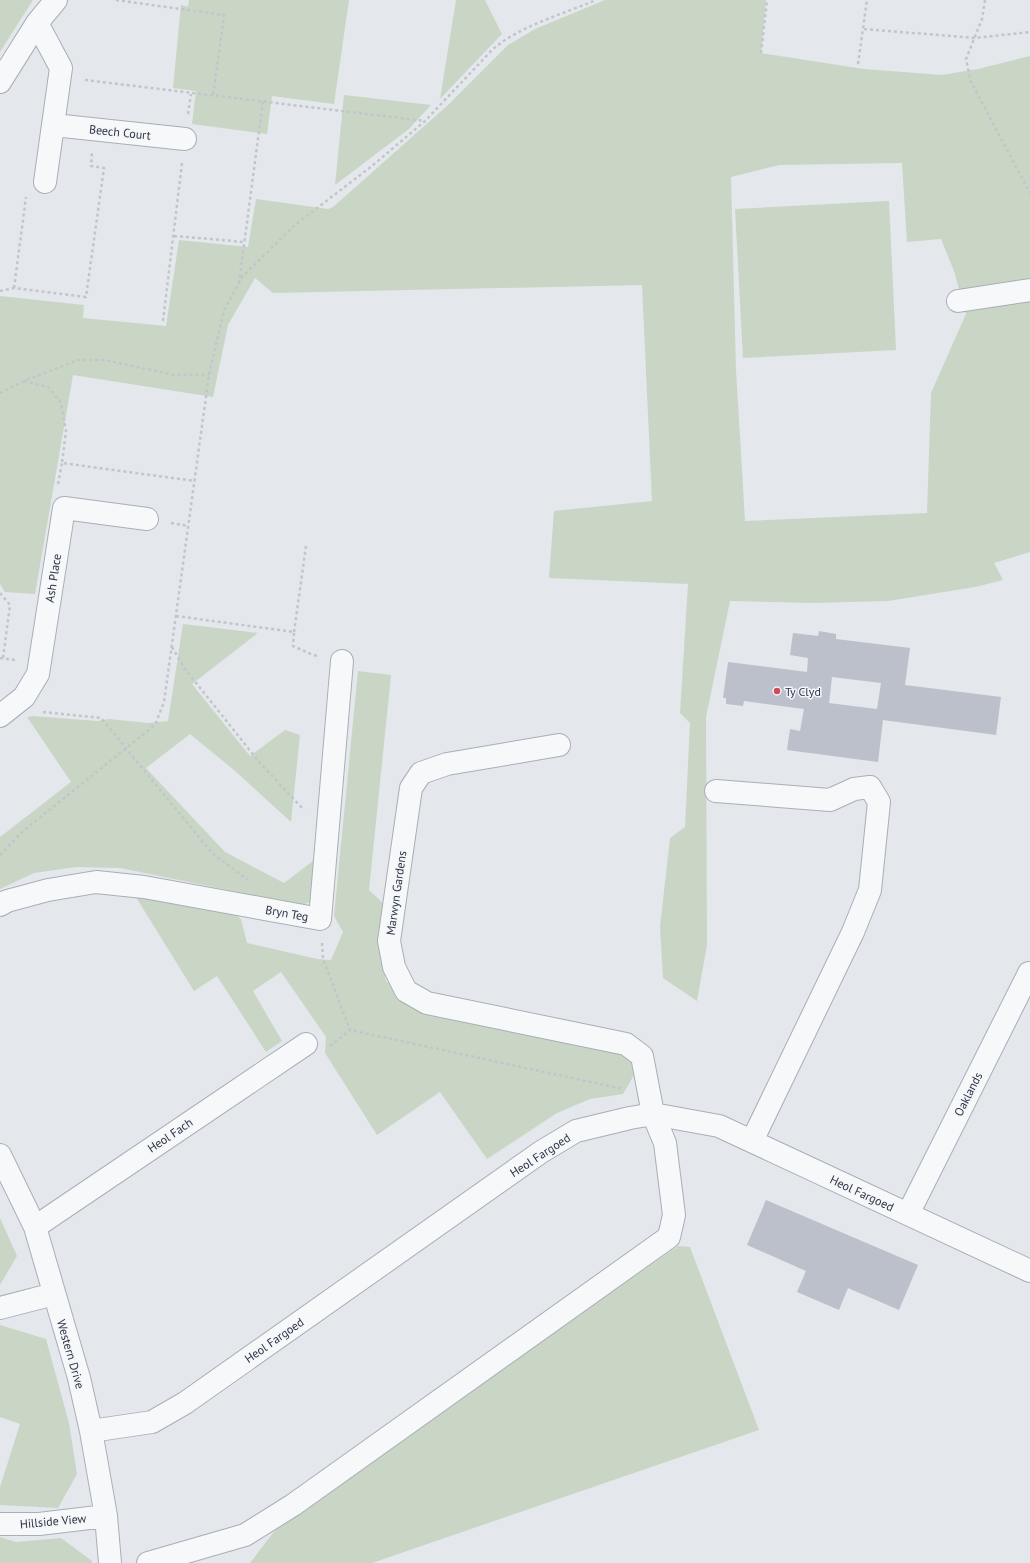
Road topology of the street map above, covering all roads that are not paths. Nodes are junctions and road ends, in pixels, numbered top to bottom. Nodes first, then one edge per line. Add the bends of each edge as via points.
1 (56, 0) edge
2 (37, 23) junction
3 (0, 82) edge
4 (54, 125) junction
5 (185, 139) road end
6 (45, 182) road end
7 (1030, 290) edge
8 (958, 301) dead end
9 (147, 519) dead end
10 (342, 661) road end
11 (0, 716) edge
12 (559, 745) dead end
13 (716, 792) dead end
14 (0, 905) edge
15 (1029, 973) dead end
16 (306, 1044) dead end
17 (653, 1114) junction
18 (752, 1142) junction
19 (0, 1155) edge
20 (908, 1214) junction
21 (35, 1227) junction
22 (1030, 1271) edge
23 (54, 1294) junction
24 (0, 1308) edge
25 (91, 1431) junction
26 (106, 1516) junction
27 (0, 1524) edge
28 (110, 1563) edge
29 (148, 1563) edge

1 - 2 street
2 - 3 street
2 - 4 street via 61,68
4 - 5 street, Beech Court
4 - 6 street
7 - 8 street
9 - 11 street, Ash Place via 64,508 38,674 24,697
10 - 14 street, Bryn Teg via 320,919 144,887 96,882 48,890
12 - 17 street, Marwyn Gardens via 447,764 421,773 411,788 389,942 394,967 406,991 427,1003 626,1044 642,1056
13 - 18 street via 830,800 854,789 870,787 879,802 870,890 853,932
15 - 20 street, Oaklands
16 - 21 street, Heol Fach
17 - 18 street, Heol Fargoed via 719,1126
17 - 25 street, Heol Fargoed via 576,1131 541,1152 185,1403 152,1422
17 - 29 street, Marwyn Gardens via 665,1143 674,1215 669,1237 293,1505 245,1535
18 - 20 street, Heol Fargoed
19 - 21 street, Western Drive
20 - 22 street, Heol Fargoed
21 - 23 street, Western Drive
23 - 24 street
23 - 25 street, Western Drive via 79,1378
25 - 26 street, Western Drive
26 - 27 street, Hillside View via 39,1524
26 - 28 street, Western Drive

